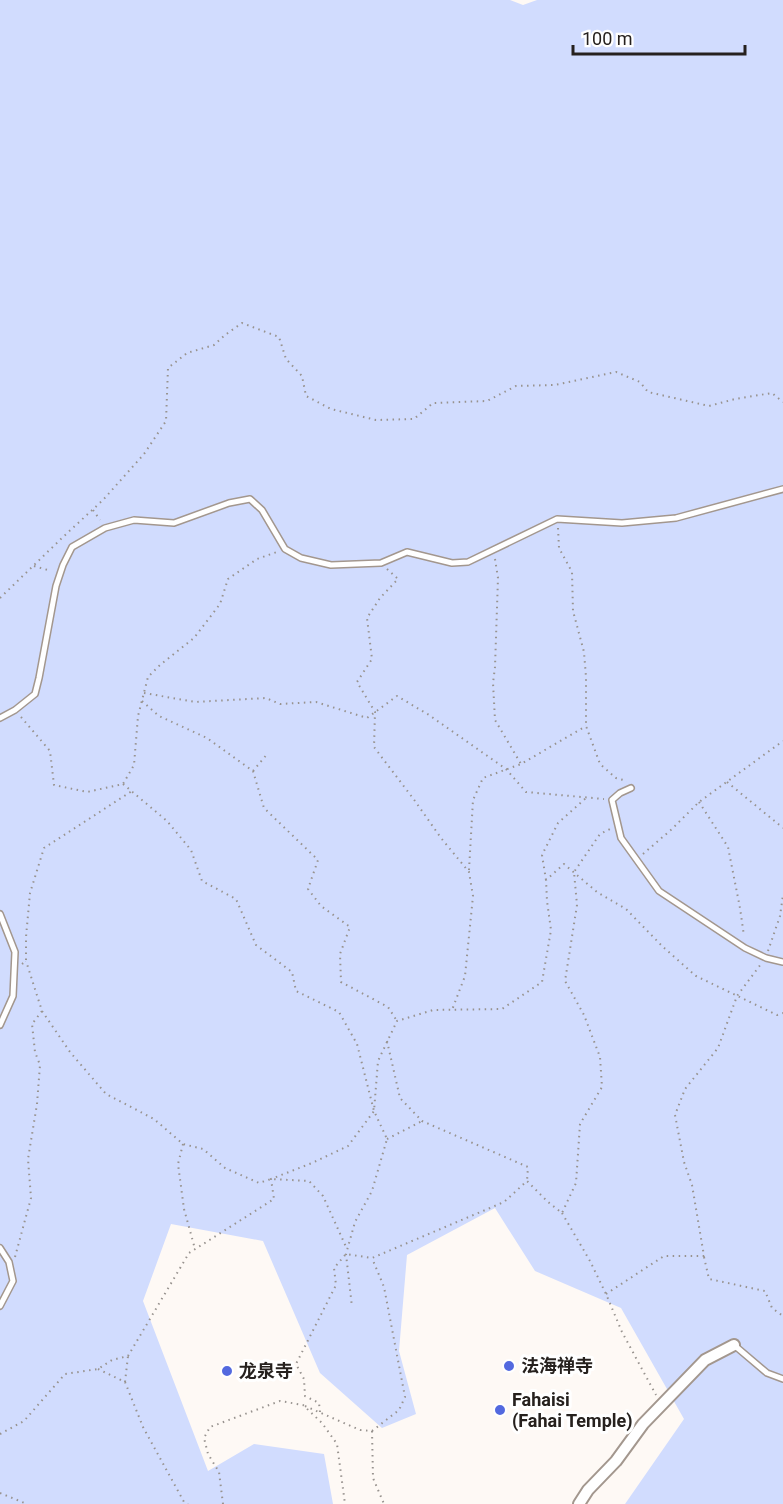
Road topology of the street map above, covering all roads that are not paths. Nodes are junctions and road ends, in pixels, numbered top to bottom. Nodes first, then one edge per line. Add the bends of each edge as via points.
1 (783, 489) edge
2 (0, 718) edge
3 (631, 788) road end
4 (0, 914) edge
5 (783, 962) edge
6 (0, 1025) edge
7 (0, 1248) edge
8 (0, 1306) edge
9 (734, 1345) joint
10 (783, 1379) edge
11 (579, 1504) edge

1 - 2 lane via 676,518 622,523 557,519 468,562 452,563 407,552 381,563 331,565 301,558 285,549 262,510 250,499 229,502 174,522 134,520 105,528 72,547 56,585 35,694
3 - 5 lane via 612,800 621,838 659,891 745,948
4 - 6 lane via 15,952 13,996
7 - 8 lane via 9,1262 13,1281
9 - 10 lane via 767,1373
9 - 11 street via 705,1360 661,1405

